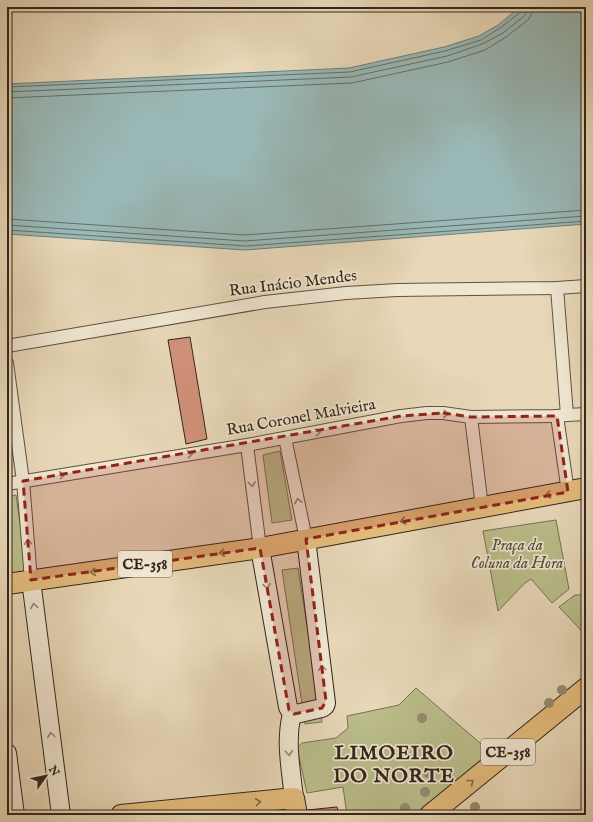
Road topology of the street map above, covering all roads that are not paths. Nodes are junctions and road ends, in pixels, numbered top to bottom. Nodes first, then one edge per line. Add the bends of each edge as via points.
1 (586, 286) edge
2 (557, 288) junction
3 (7, 346) edge
4 (7, 363) edge
5 (586, 414) edge
6 (562, 415) junction
7 (471, 417) junction
8 (286, 438) junction
9 (247, 445) junction
10 (23, 481) junction
11 (7, 484) edge
12 (577, 490) edge
13 (482, 507) junction
14 (306, 539) junction
15 (260, 548) junction
16 (30, 580) junction
17 (7, 584) edge
18 (586, 688) edge
19 (292, 714) junction
20 (7, 753) edge
21 (296, 806) edge
22 (15, 815) edge
23 (62, 815) edge
24 (121, 815) edge
25 (430, 815) edge

1 - 2 street, Rua Inácio Mendes
2 - 3 street, Rua Inácio Mendes via 346,293 265,302
2 - 6 street
4 - 10 street
5 - 6 street, Rua Coronel Malvieira
6 - 7 street, Rua Coronel Malvieira
6 - 12 street
8 -> 7 street, Rua Coronel Malvieira via 427,413
7 - 13 street
8 - 9 street, Rua Coronel Malvieira
14 -> 8 street
10 -> 9 street, Rua Coronel Malvieira
9 -> 15 street
10 - 11 street, Rua Coronel Malvieira
16 -> 10 street
12 -> 13 main road, CE-358
13 -> 14 main road, CE-358
14 - 15 main road, CE-358
19 -> 14 street via 322,708 326,703
15 -> 16 main road, CE-358
15 -> 19 street via 288,707
16 - 17 main road, CE-358
23 -> 16 street
25 -> 18 main road, CE-358
19 -> 21 street via 288,737
20 - 22 street
24 -> 21 main road

